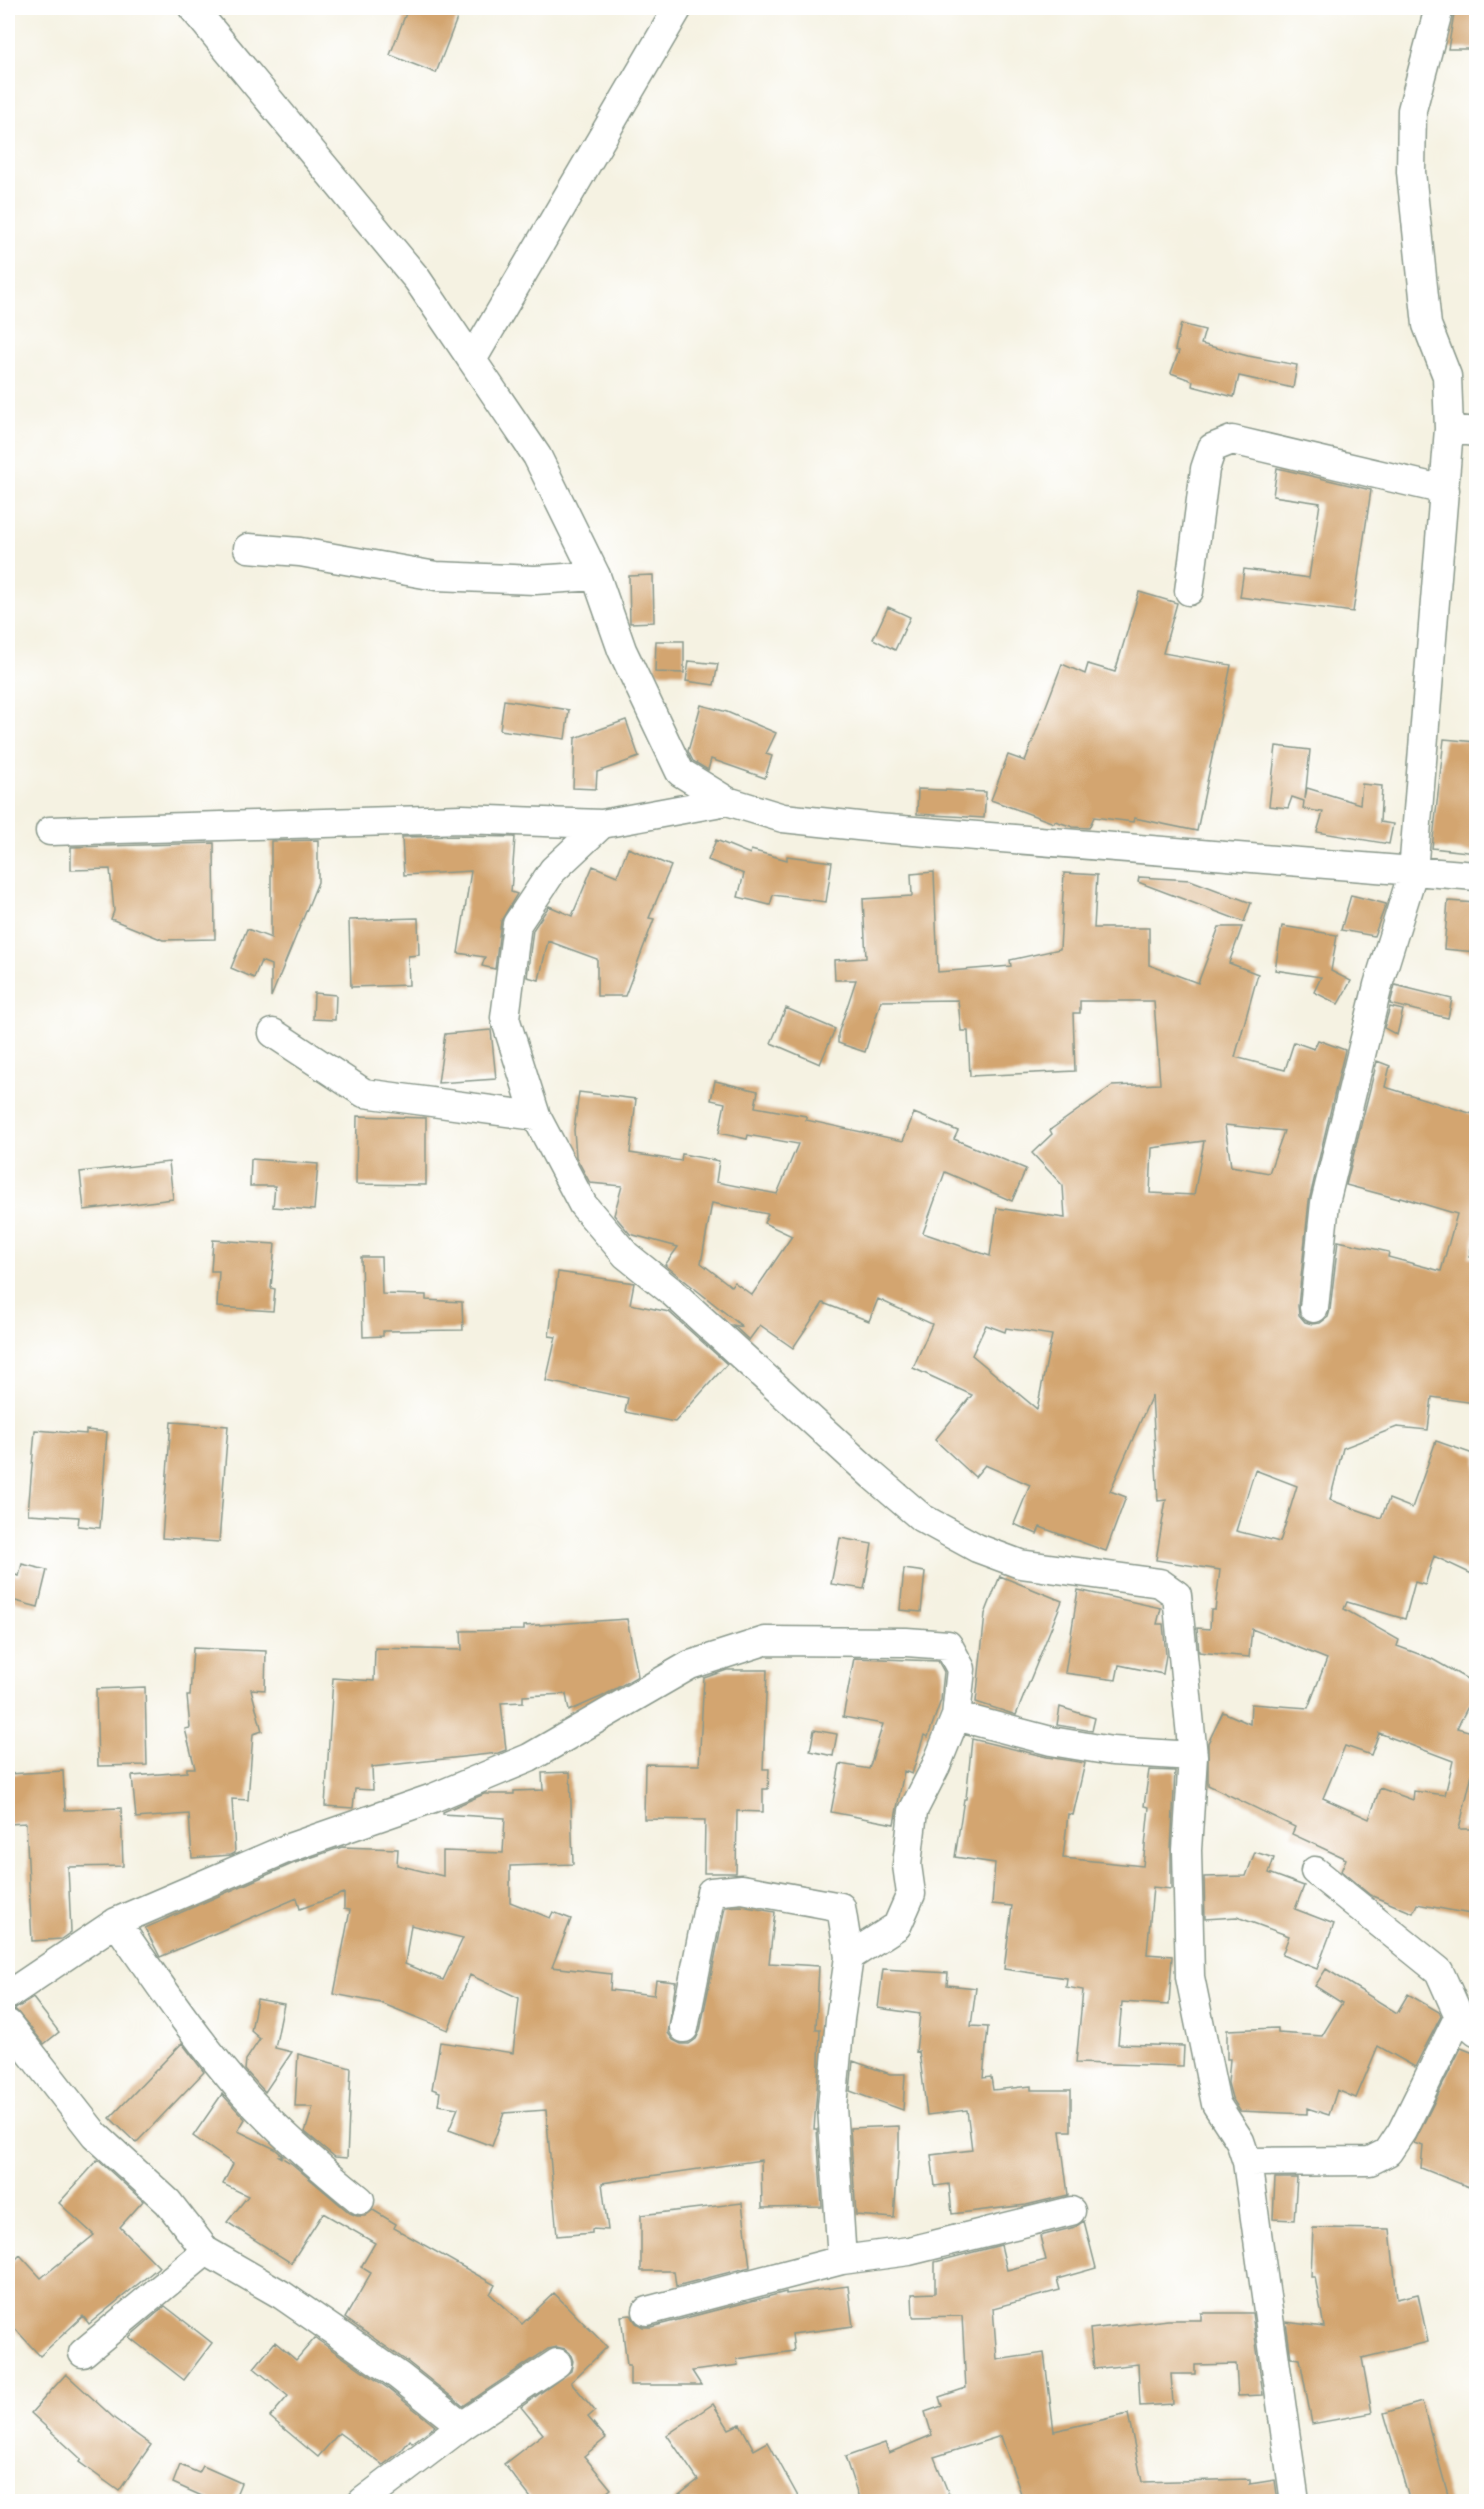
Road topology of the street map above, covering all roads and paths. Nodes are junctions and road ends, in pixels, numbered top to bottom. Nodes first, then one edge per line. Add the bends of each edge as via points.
1 (194, 8) edge
2 (678, 8) edge
3 (1439, 8) edge
4 (472, 360) junction
5 (1463, 430) edge
6 (1445, 490) junction
7 (248, 548) dead end
8 (596, 576) junction
9 (1189, 591) dead end
10 (727, 801) junction
11 (602, 824) junction
12 (50, 831) dead end
13 (1413, 872) junction
14 (1476, 876) edge
15 (273, 1033) dead end
16 (536, 1116) junction
17 (1314, 1308) dead end
18 (957, 1716) junction
19 (1192, 1756) junction
20 (1315, 1871) dead end
21 (116, 1922) junction
22 (849, 1957) junction
23 (8, 1995) edge
24 (1467, 2023) edge
25 (8, 2024) edge
26 (684, 2028) dead end
27 (1247, 2162) junction
28 (360, 2200) dead end
29 (1071, 2211) dead end
30 (206, 2251) junction
31 (842, 2260) junction
32 (647, 2311) dead end
33 (82, 2354) dead end
34 (557, 2363) dead end
35 (462, 2426) junction
36 (362, 2502) edge
37 (1295, 2502) edge

1 - 4 street via 417,279
2 - 4 street
3 - 5 street via 1412,110 1411,172 1427,325 1448,376
4 - 8 street via 537,456
5 - 6 street
6 - 9 street via 1232,440 1212,448 1205,469
6 - 13 street
7 - 8 street via 300,552 436,576 535,580
8 - 10 street via 622,650 680,772
10 - 11 street
10 - 13 street via 783,818 877,828
11 - 12 street via 462,819
11 - 16 street via 553,870 516,924 505,1018
13 - 14 street
13 - 17 street via 1378,985 1325,1203
15 - 16 street via 364,1093
16 - 19 street via 583,1205 626,1255 922,1518 976,1548 1020,1564 1160,1583 1177,1595
18 - 19 street via 1051,1741 1112,1751
18 - 21 street via 961,1669 948,1645 765,1641 690,1665 529,1758 433,1798 286,1849
18 - 22 street via 913,1811 907,1865 911,1894 897,1926
19 - 27 street via 1187,1851 1190,1977 1216,2104 1240,2141
20 - 24 street via 1439,1971
21 - 23 street
21 - 28 street via 173,2005 245,2094 308,2158
22 - 26 street via 841,1907 742,1889 711,1892
22 - 31 street via 832,2108
24 - 27 street via 1388,2152 1370,2161
25 - 30 street via 95,2135 168,2202
27 - 37 street
29 - 31 street via 909,2251
30 - 33 street
30 - 35 street via 282,2295 399,2376
31 - 32 street
34 - 35 street
35 - 36 street

